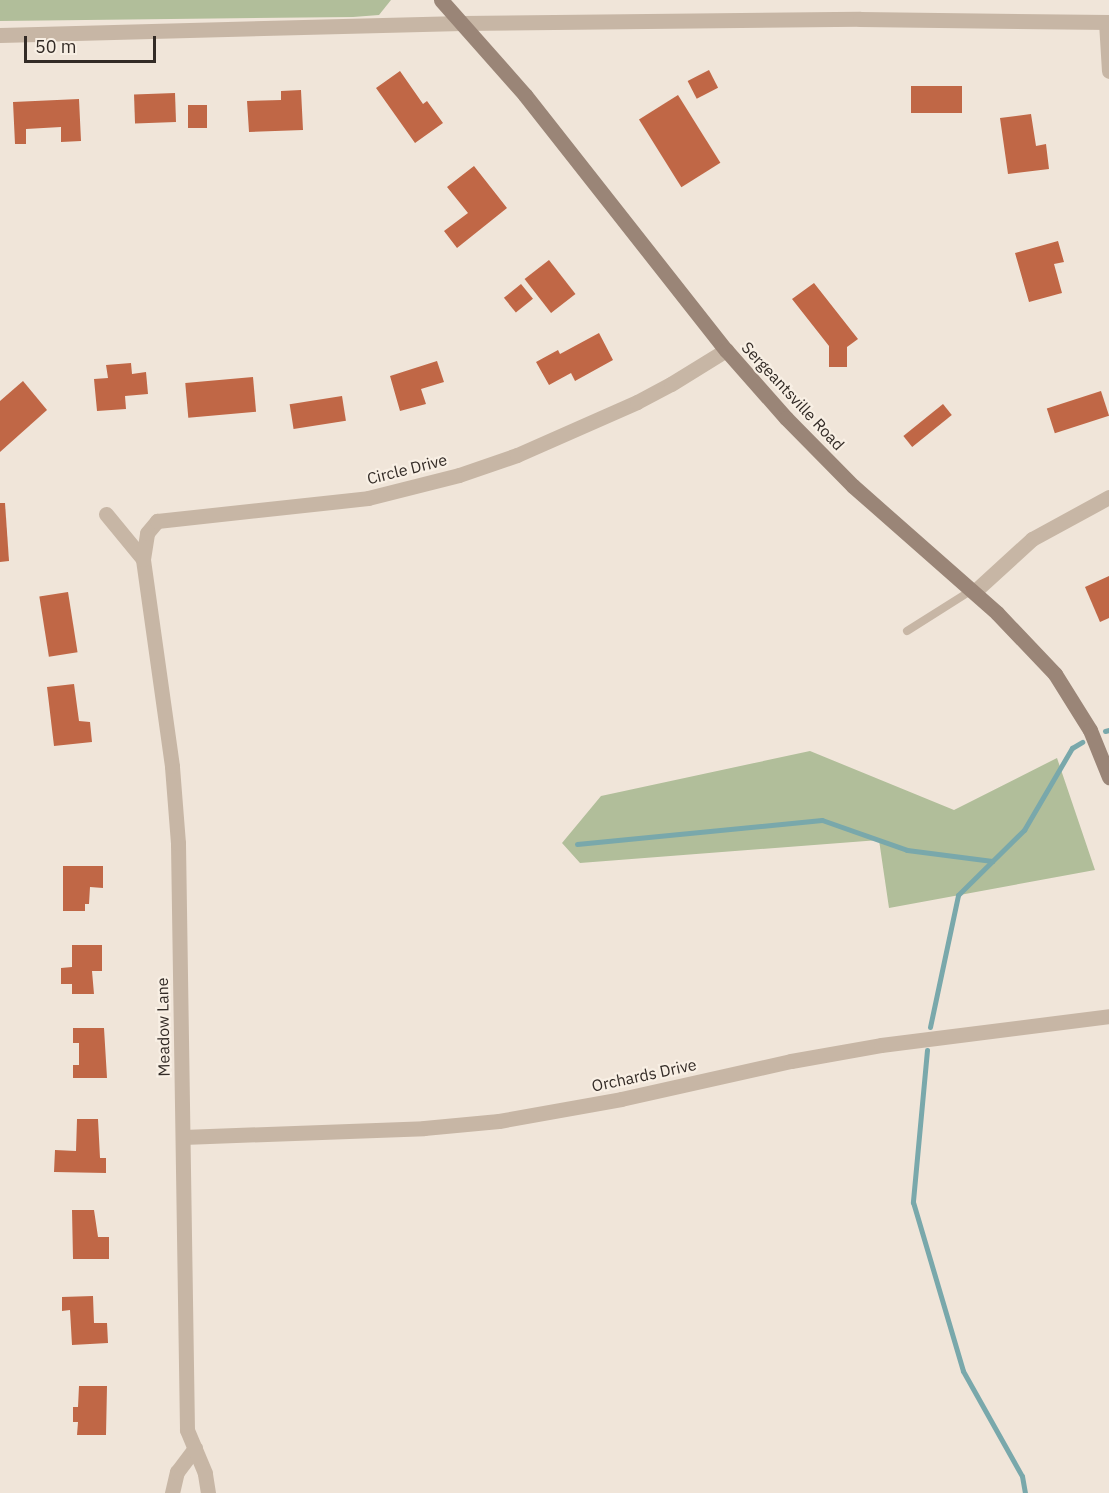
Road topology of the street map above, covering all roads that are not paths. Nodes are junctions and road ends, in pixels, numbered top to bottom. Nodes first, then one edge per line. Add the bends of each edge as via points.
1 (441, 0) edge
2 (1108, 22) edge
3 (462, 23) junction
4 (0, 35) edge
5 (1109, 71) edge
6 (726, 350) junction
7 (1109, 497) edge
8 (106, 514) dead end
9 (143, 558) junction
10 (973, 591) junction
11 (150, 605) joint
12 (907, 631) dead end
13 (1109, 777) edge
14 (1109, 1016) edge
15 (183, 1137) junction
16 (195, 1448) junction
17 (172, 1493) edge
18 (208, 1493) edge

1 - 3 main road, Sergeantsville Road
2 - 3 street via 860,19
2 - 5 street
3 - 4 street
3 - 6 main road, Sergeantsville Road via 525,95
6 - 9 street, Circle Drive via 637,402 517,455 459,475 368,498 157,520 147,533
6 - 10 main road, Sergeantsville Road via 853,486
7 - 10 street via 1032,539
8 - 9 street
9 - 11 street, Circle Drive
10 - 12 lane
10 - 13 main road, Sergeantsville Road via 1055,674 1090,730
11 - 15 street, Meadow Lane via 172,766 178,843
14 - 15 street, Orchards Drive via 881,1045 499,1121 424,1128
15 - 16 street, Meadow Lane via 187,1430
16 - 17 street via 177,1472
16 - 18 street, Meadow Lane

